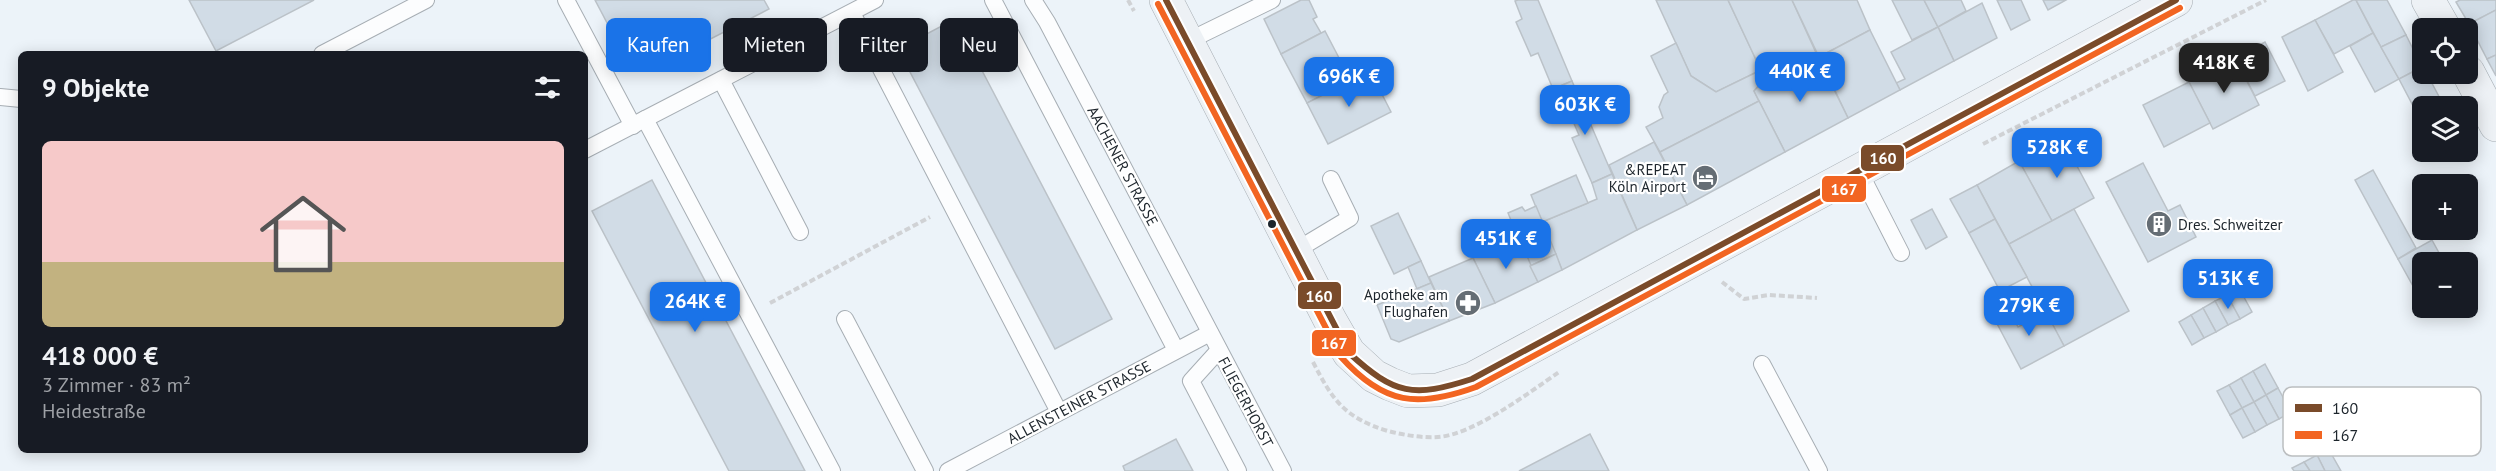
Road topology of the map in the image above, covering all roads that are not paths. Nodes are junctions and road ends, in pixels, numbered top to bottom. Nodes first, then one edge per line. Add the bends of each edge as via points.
1 (426, 0) edge
2 (566, 0) edge
3 (875, 0) edge
4 (993, 0) edge
5 (1033, 0) edge
6 (1166, 0) edge
7 (1272, 0) edge
8 (2176, 0) edge
9 (2428, 0) edge
10 (852, 13) junction
11 (2438, 18) edge
12 (1186, 42) junction
13 (328, 51) edge
14 (721, 80) junction
15 (2474, 84) edge
16 (0, 97) edge
17 (18, 99) edge
18 (639, 123) junction
19 (2496, 124) edge
20 (588, 148) edge
21 (1858, 169) junction
22 (1331, 179) dead end
23 (800, 232) dead end
24 (1294, 251) junction
25 (1900, 253) dead end
26 (845, 319) dead end
27 (1210, 333) junction
28 (1176, 350) junction
29 (1218, 350) junction
30 (1762, 364) dead end
31 (1059, 412) junction
32 (832, 471) edge
33 (925, 471) edge
34 (948, 471) edge
35 (1238, 471) edge
36 (1283, 471) edge
37 (1819, 471) edge

1 - 13 lane
2 - 18 lane
3 - 10 lane
4 - 28 lane
5 - 27 lane, AACHENER STRASSE
6 - 12 street
7 - 12 lane
8 - 21 street
9 - 11 street
10 - 14 lane
10 - 31 lane
12 - 24 street
14 - 18 lane
14 - 23 lane
15 - 19 street
16 - 17 lane
18 - 20 lane
18 - 32 lane via 749,314
21 - 24 street via 1472,379 1438,390 1408,391 1374,376 1349,353
21 - 25 lane
22 - 24 lane via 1350,218
26 - 33 lane
27 - 28 lane, ALLENSTEINER STRASSE
27 - 29 lane, FLIEGERHORST
28 - 31 lane, ALLENSTEINER STRASSE
29 - 35 lane via 1191,381
29 - 36 lane, FLIEGERHORST
30 - 37 lane
31 - 34 lane, ALLENSTEINER STRASSE

